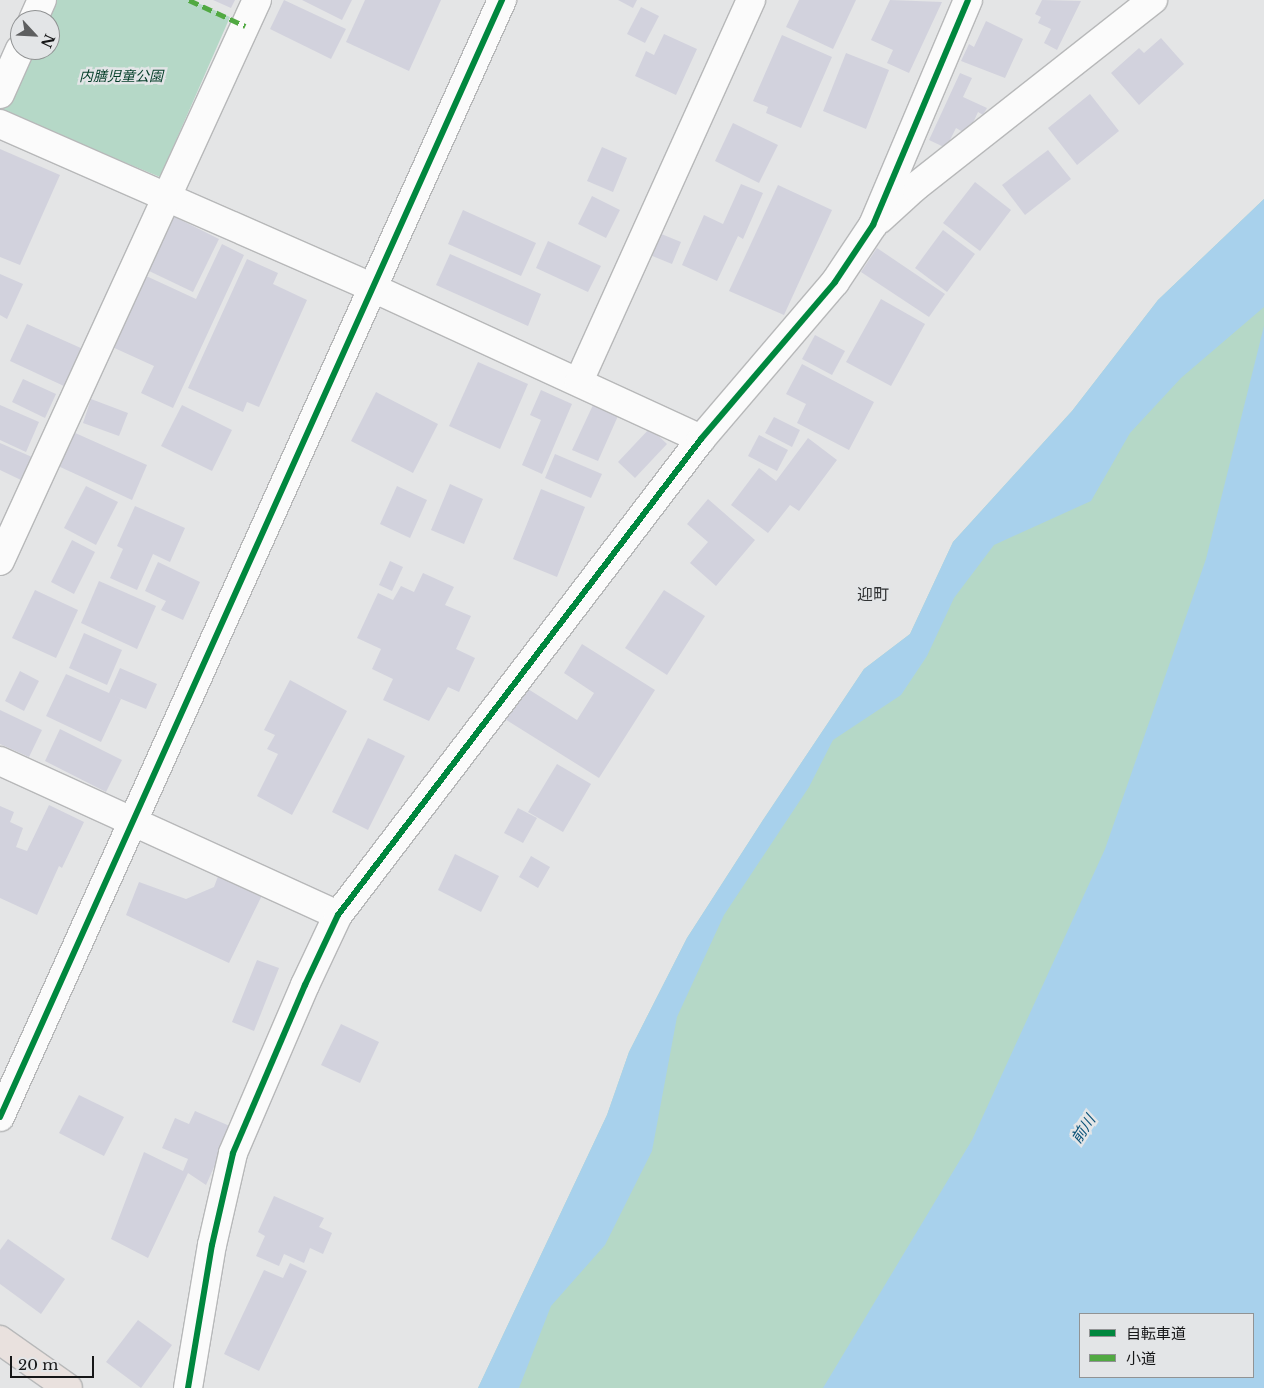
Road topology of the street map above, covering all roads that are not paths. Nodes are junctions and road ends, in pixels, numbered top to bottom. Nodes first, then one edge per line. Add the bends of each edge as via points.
1 (257, 0) edge
2 (502, 0) edge
3 (751, 0) edge
4 (968, 0) edge
5 (1153, 0) edge
6 (15, 60) edge
7 (0, 94) edge
8 (0, 124) edge
9 (168, 199) junction
10 (873, 225) junction
11 (375, 289) junction
12 (579, 382) junction
13 (701, 439) junction
14 (0, 561) edge
15 (0, 761) edge
16 (133, 822) junction
17 (338, 915) junction
18 (0, 1117) edge
19 (0, 1340) edge
20 (68, 1388) edge
21 (188, 1388) edge

1 - 9 street
2 - 11 street
3 - 12 street
4 - 10 street
5 - 10 street via 915,187
6 - 7 street
8 - 9 street
9 - 11 street
9 - 14 street
10 - 13 street via 836,282
11 - 12 street
11 - 16 street
12 - 13 street
13 - 17 street
15 - 16 street
16 - 17 street
16 - 18 street
17 - 21 street via 234,1153 212,1245
19 - 20 highway

